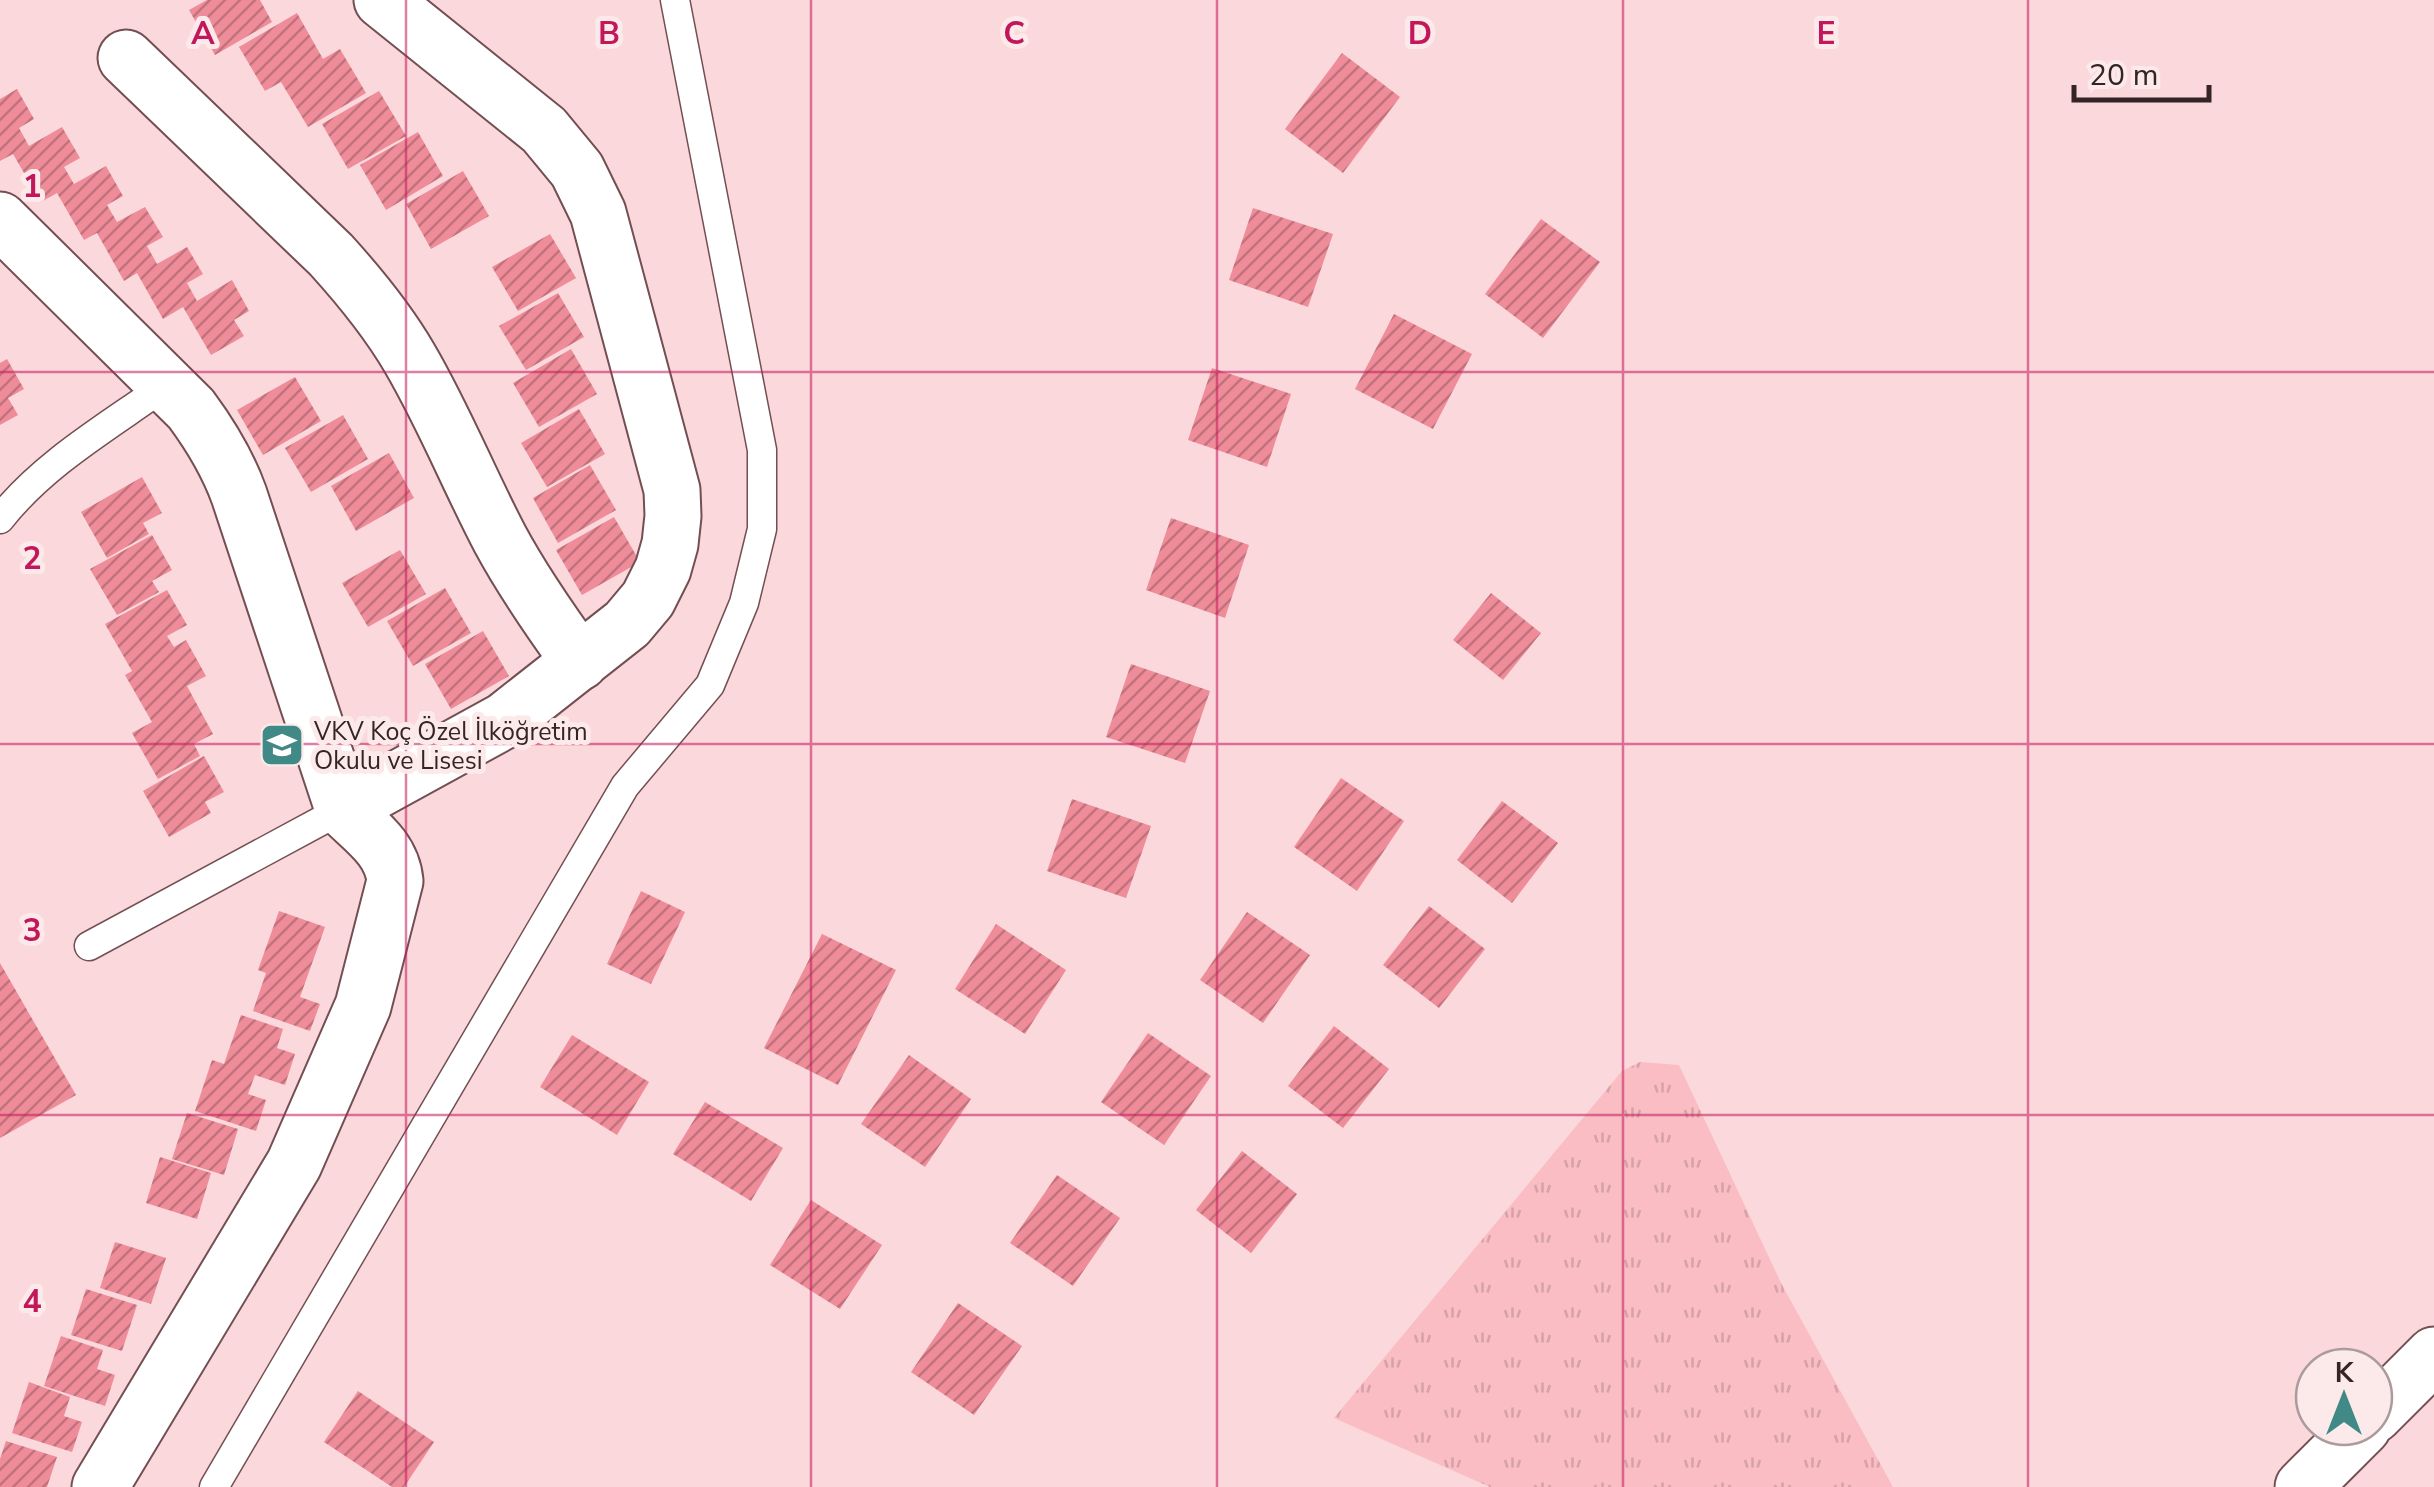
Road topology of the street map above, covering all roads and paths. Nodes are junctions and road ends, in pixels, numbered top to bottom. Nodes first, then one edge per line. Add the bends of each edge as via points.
1 (382, 0) edge
2 (675, 0) edge
3 (126, 58) dead end
4 (0, 220) edge
5 (166, 384) junction
6 (0, 519) edge
7 (580, 662) junction
8 (343, 809) junction
9 (89, 946) dead end
10 (2434, 1355) edge
11 (2394, 1396) edge
12 (2342, 1447) edge
13 (100, 1487) edge
14 (214, 1487) edge
15 (2303, 1487) edge

1 - 7 street via 544,130 577,170 598,212 674,516 648,599
2 - 14 lane via 762,450 762,529 744,603 710,686 625,786
3 - 7 street via 331,255 378,312 411,360 526,584
4 - 5 street
5 - 6 lane via 63,458
5 - 8 street via 227,464
7 - 8 street via 505,720
8 - 9 lane
8 - 13 street via 382,845 394,868 363,1006 294,1164
10 - 11 street
12 - 15 street

